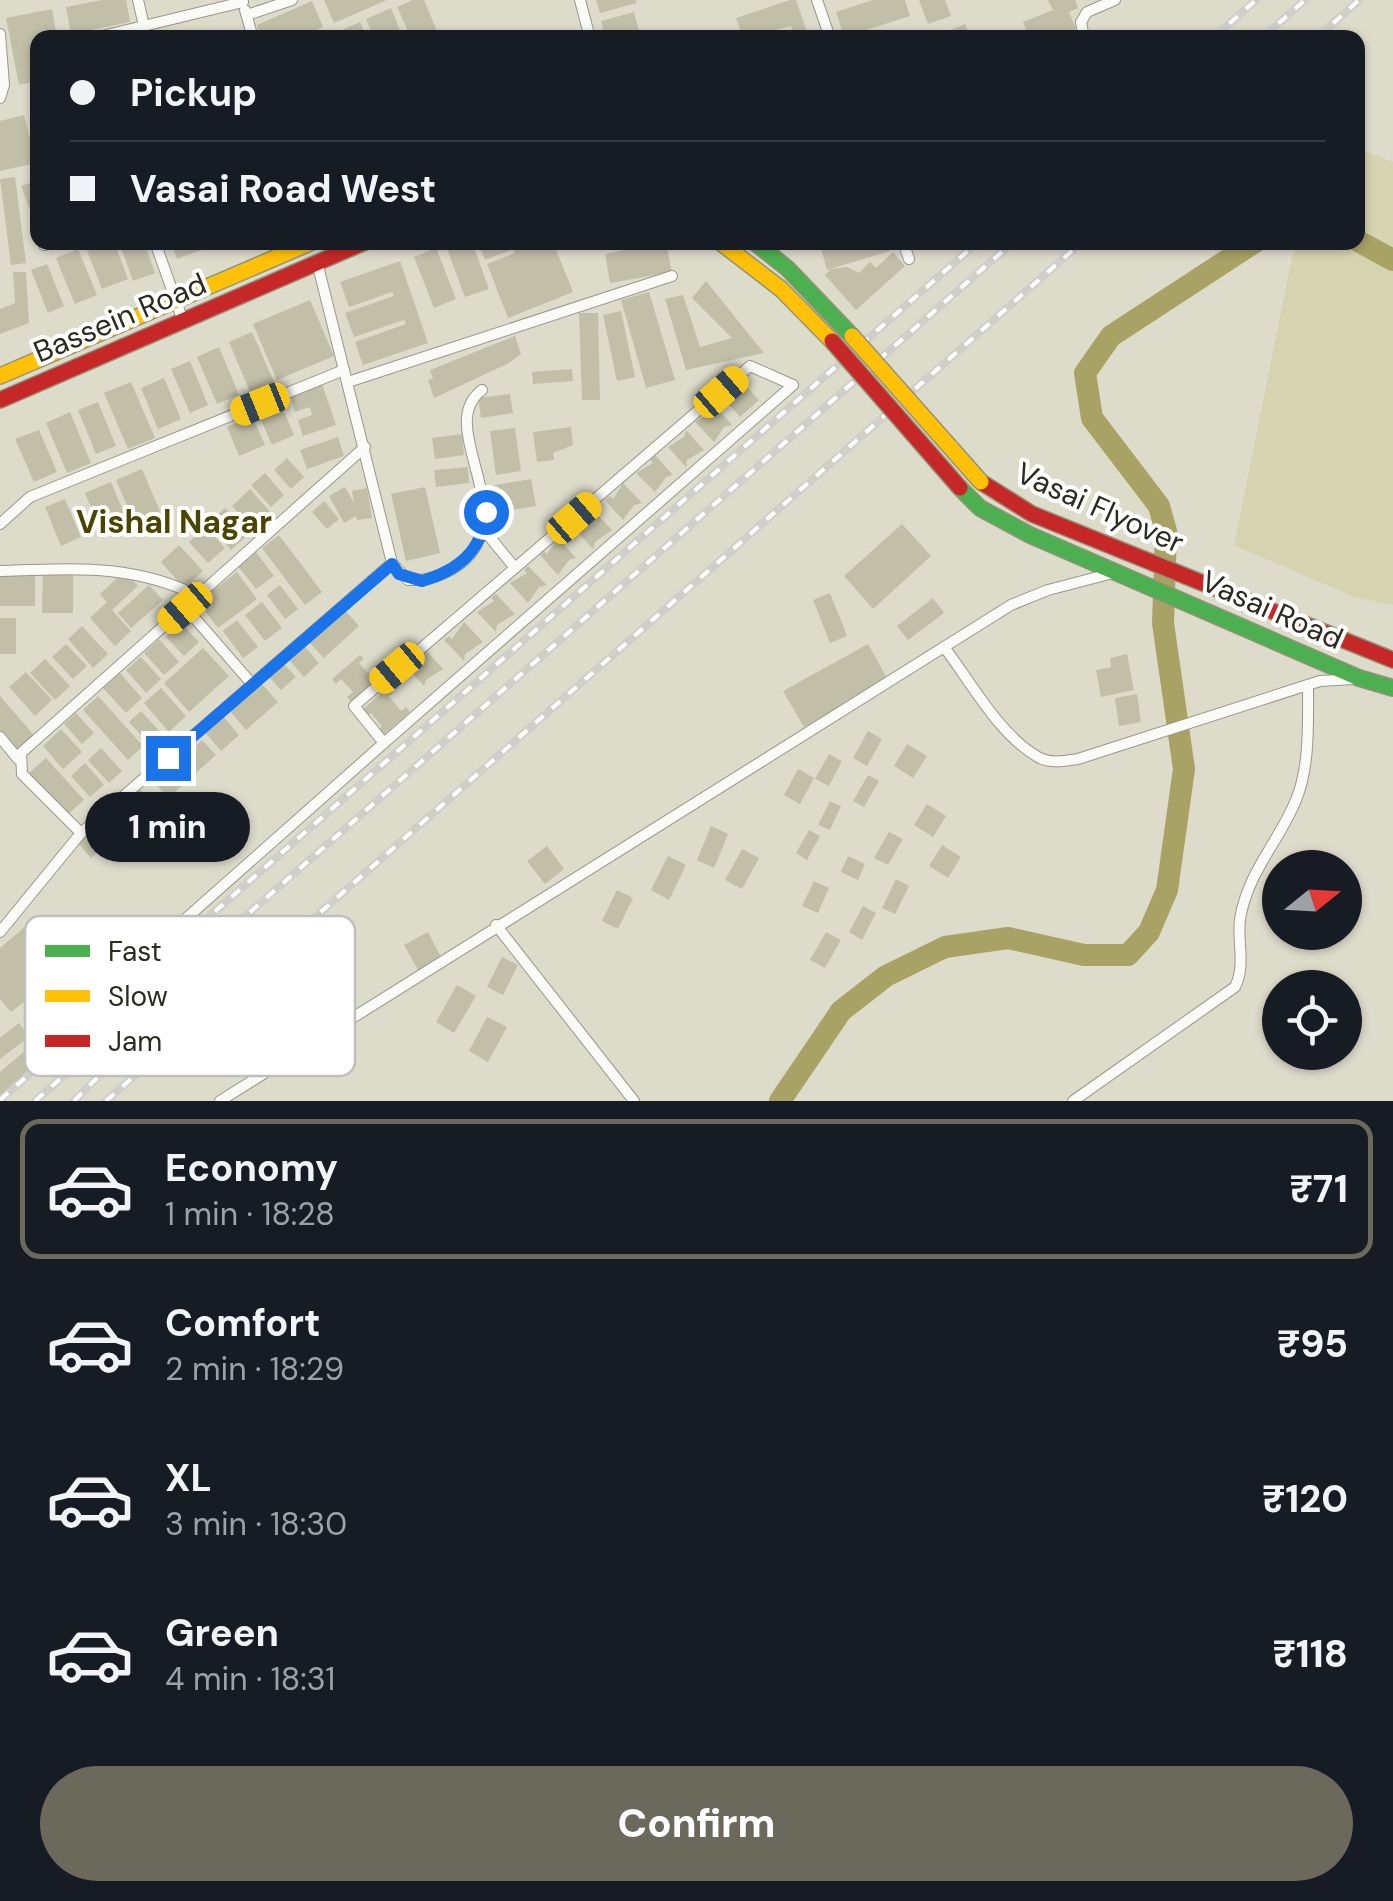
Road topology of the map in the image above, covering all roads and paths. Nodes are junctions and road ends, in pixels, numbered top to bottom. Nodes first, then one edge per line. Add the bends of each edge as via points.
1 (138, 0) edge
2 (292, 0) edge
3 (580, 0) edge
4 (817, 0) edge
5 (1114, 0) edge
6 (243, 1) edge
7 (247, 15) junction
8 (144, 26) junction
9 (127, 30) edge
10 (251, 30) edge
11 (588, 30) edge
12 (827, 30) edge
13 (1083, 30) edge
14 (0, 34) edge
15 (0, 98) edge
16 (158, 250) edge
17 (295, 250) edge
18 (313, 250) edge
19 (346, 250) edge
20 (730, 250) edge
21 (764, 250) edge
22 (906, 250) edge
23 (909, 259) dead end
24 (317, 262) junction
25 (672, 276) dead end
26 (175, 302) junction
27 (183, 321) junction
28 (0, 376) edge
29 (346, 376) junction
30 (482, 390) dead end
31 (0, 400) edge
32 (365, 447) junction
33 (0, 524) edge
34 (484, 530) junction
35 (392, 564) junction
36 (515, 568) junction
37 (0, 570) edge
38 (1113, 573) junction
39 (198, 596) junction
40 (185, 608) junction
41 (944, 647) junction
42 (1393, 660) edge
43 (1359, 678) junction
44 (252, 684) junction
45 (1308, 685) junction
46 (1393, 688) edge
47 (0, 736) edge
48 (384, 743) junction
49 (18, 759) junction
50 (81, 833) junction
51 (188, 916) edge
52 (496, 926) junction
53 (0, 932) edge
54 (355, 1015) edge
55 (259, 1076) edge
56 (220, 1101) edge
57 (634, 1101) edge
58 (1074, 1101) edge

1 - 8 street
2 - 7 street
3 - 11 street
4 - 12 street
5 - 13 street via 1086,12
6 - 7 street
6 - 8 street
7 - 10 street
8 - 9 street
14 - 15 street
16 - 26 street
17 - 26 main road
18 - 24 main road
19 - 24 main road
20 - 38 main road, Vasai Flyover, bridge via 832,340 980,508
21 - 42 main road, Vasai Flyover, bridge via 839,323 980,482 1032,514
22 - 23 street
24 - 27 main road, Bassein Road
24 - 29 street
25 - 29 street
26 - 27 street
26 - 28 main road
27 - 31 main road, Bassein Road
29 - 32 street
29 - 33 street via 30,496
30 - 34 street via 469,403 466,424
32 - 35 street
32 - 39 street
34 - 35 street via 462,562 435,577 408,580
34 - 36 street
35 - 44 street
36 - 48 street via 354,706
36 - 48 street via 750,366 793,385
37 - 39 street via 126,570
38 - 41 street via 1012,605
38 - 43 main road, Vasai Road
39 - 40 street
40 - 44 street
40 - 49 street
41 - 45 street via 1013,736 1040,758 1078,760
41 - 52 street
43 - 45 street
43 - 46 main road, Vasai Road
44 - 50 street
45 - 58 street via 1308,744 1296,800 1256,865 1240,920 1241,975 1235,987
47 - 49 street
48 - 51 street
49 - 50 street via 22,774
50 - 53 street
52 - 54 street
52 - 57 street
55 - 56 street

